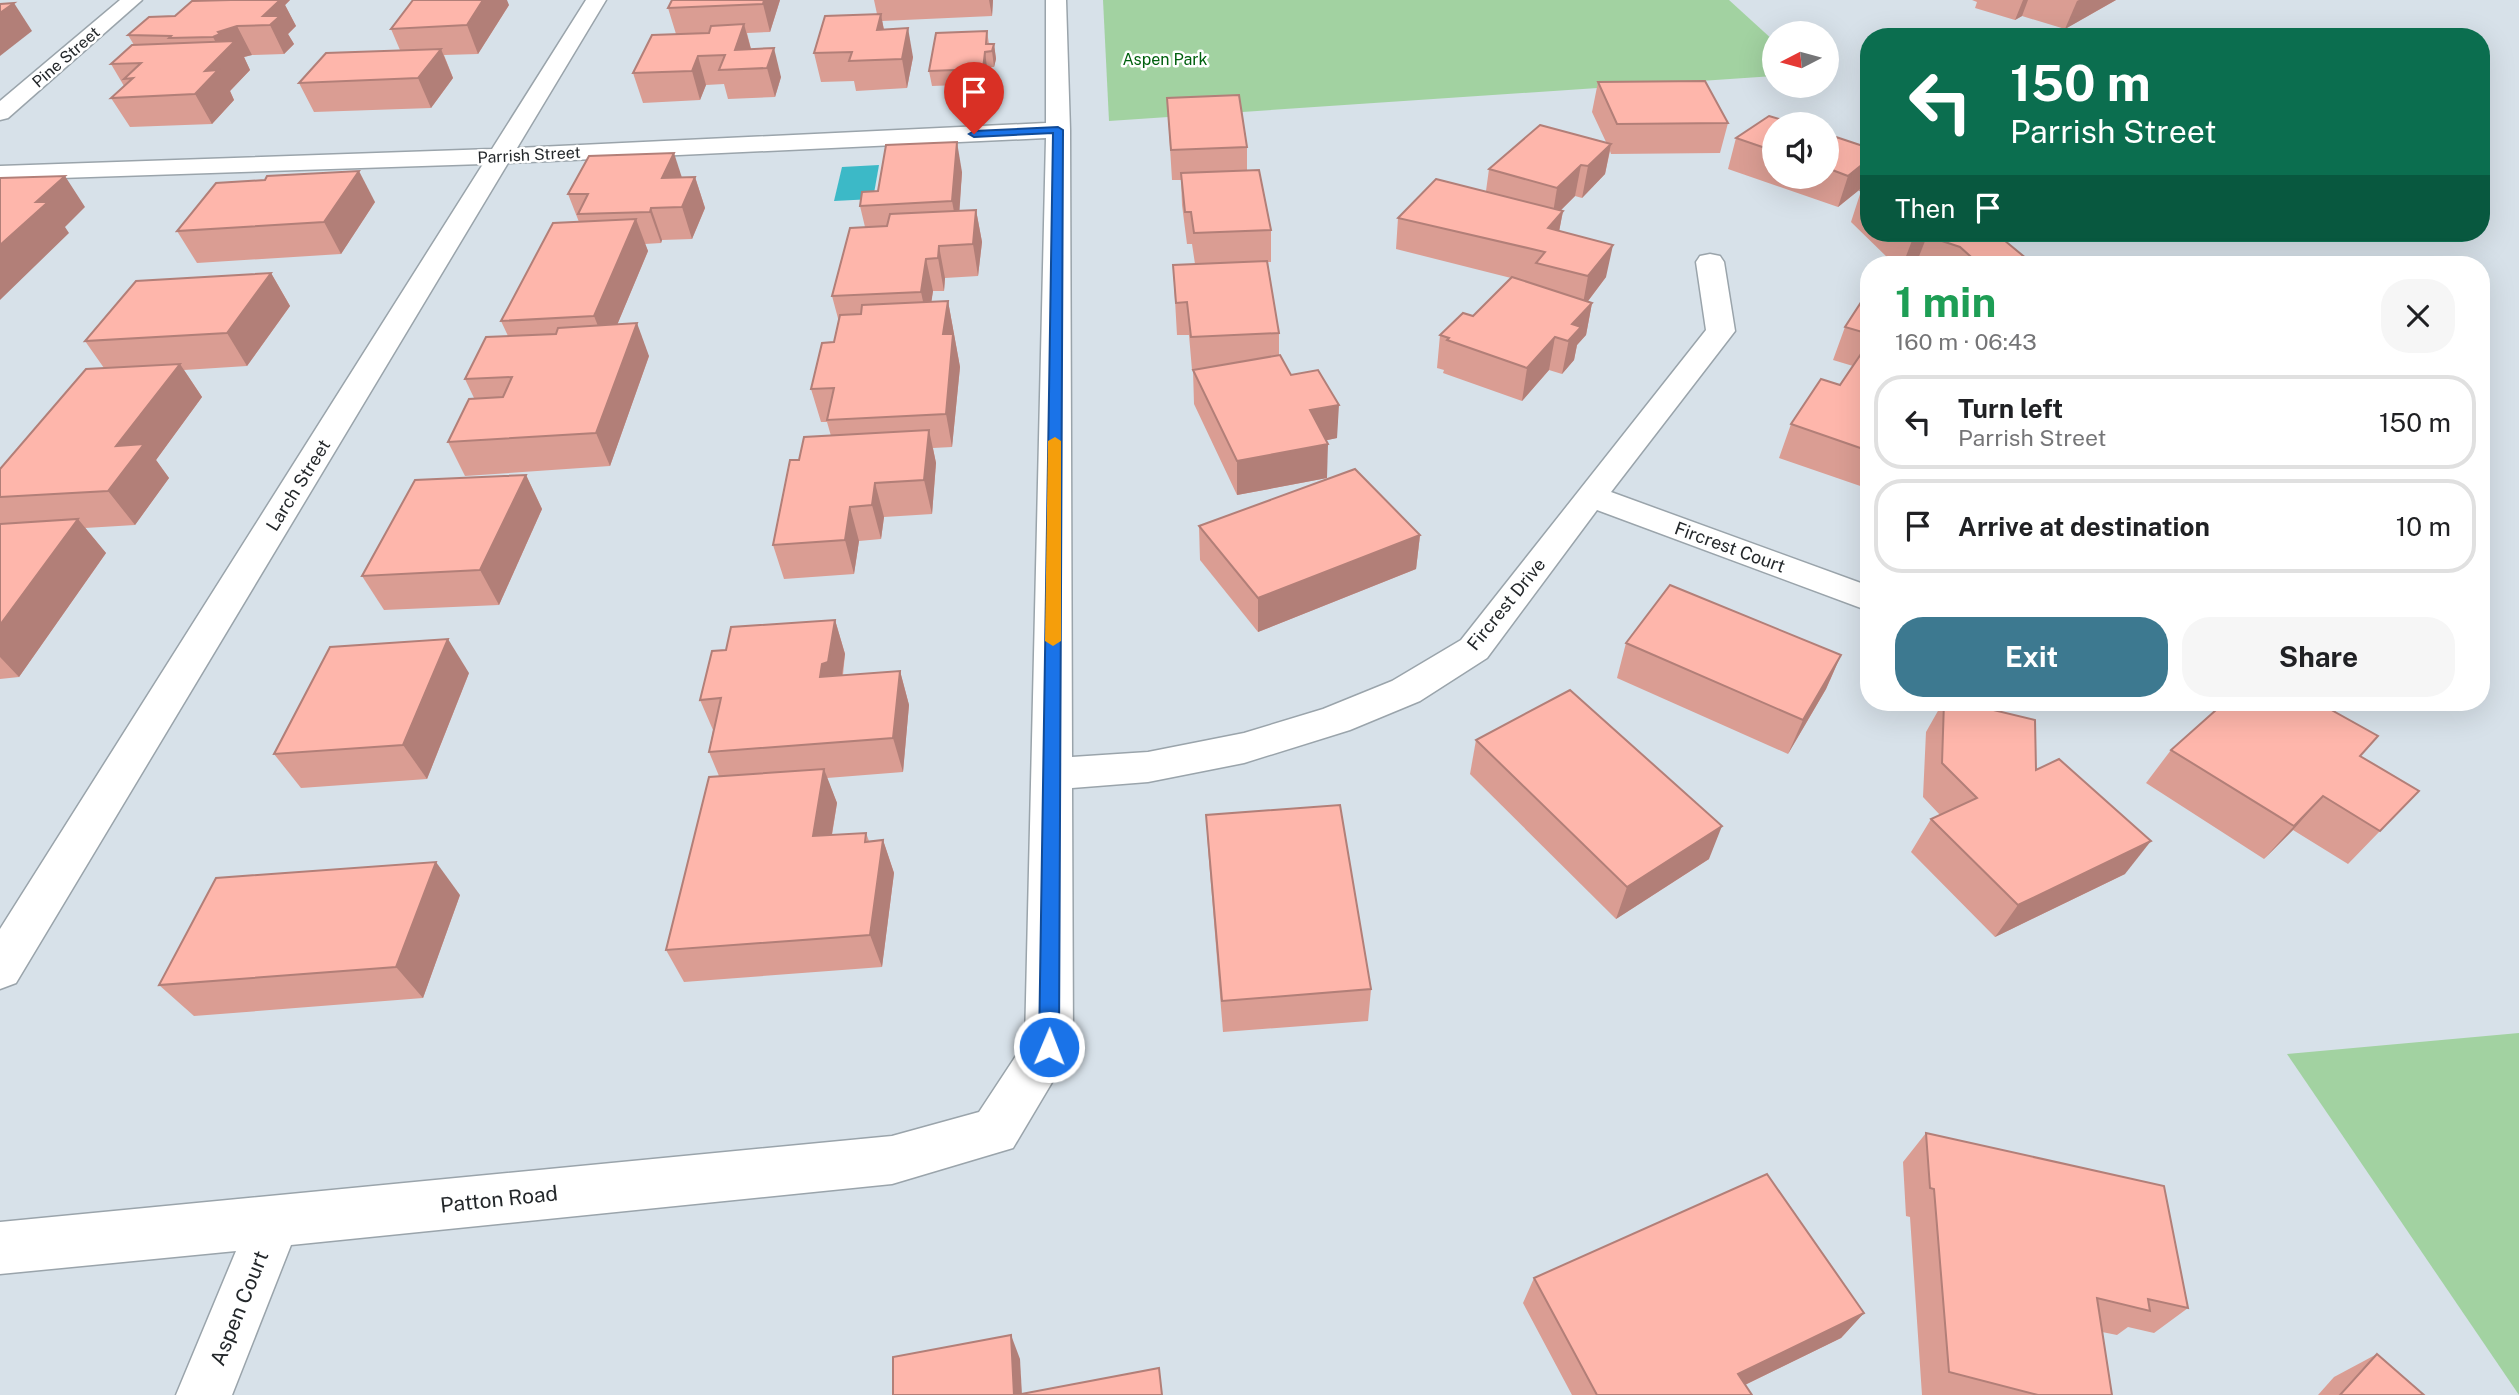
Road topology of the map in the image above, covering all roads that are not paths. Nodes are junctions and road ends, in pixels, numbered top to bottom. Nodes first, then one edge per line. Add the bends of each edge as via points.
1 (132, 0) edge
2 (596, 0) edge
3 (1056, 0) edge
4 (0, 113) edge
5 (1058, 130) junction
6 (501, 156) junction
7 (0, 173) edge
8 (1710, 262) dead end
9 (1590, 496) junction
10 (1860, 596) edge
11 (1052, 774) junction
12 (0, 969) edge
13 (274, 1221) junction
14 (0, 1248) edge
15 (204, 1395) edge

1 - 4 street, Pine Street
2 - 6 street, Larch Street
3 - 5 street
5 - 6 street, Parrish Street
5 - 11 street
6 - 7 street, Parrish Street
6 - 12 street, Larch Street
8 - 9 street, Fircrest Drive via 1721,331
9 - 10 street, Fircrest Court
9 - 11 street, Fircrest Drive via 1474,649 1406,691 1336,720 1244,748 1148,766
11 - 13 street, Patton Road via 1049,1047 995,1131 892,1160
13 - 14 street, Patton Road
13 - 15 street, Aspen Court

